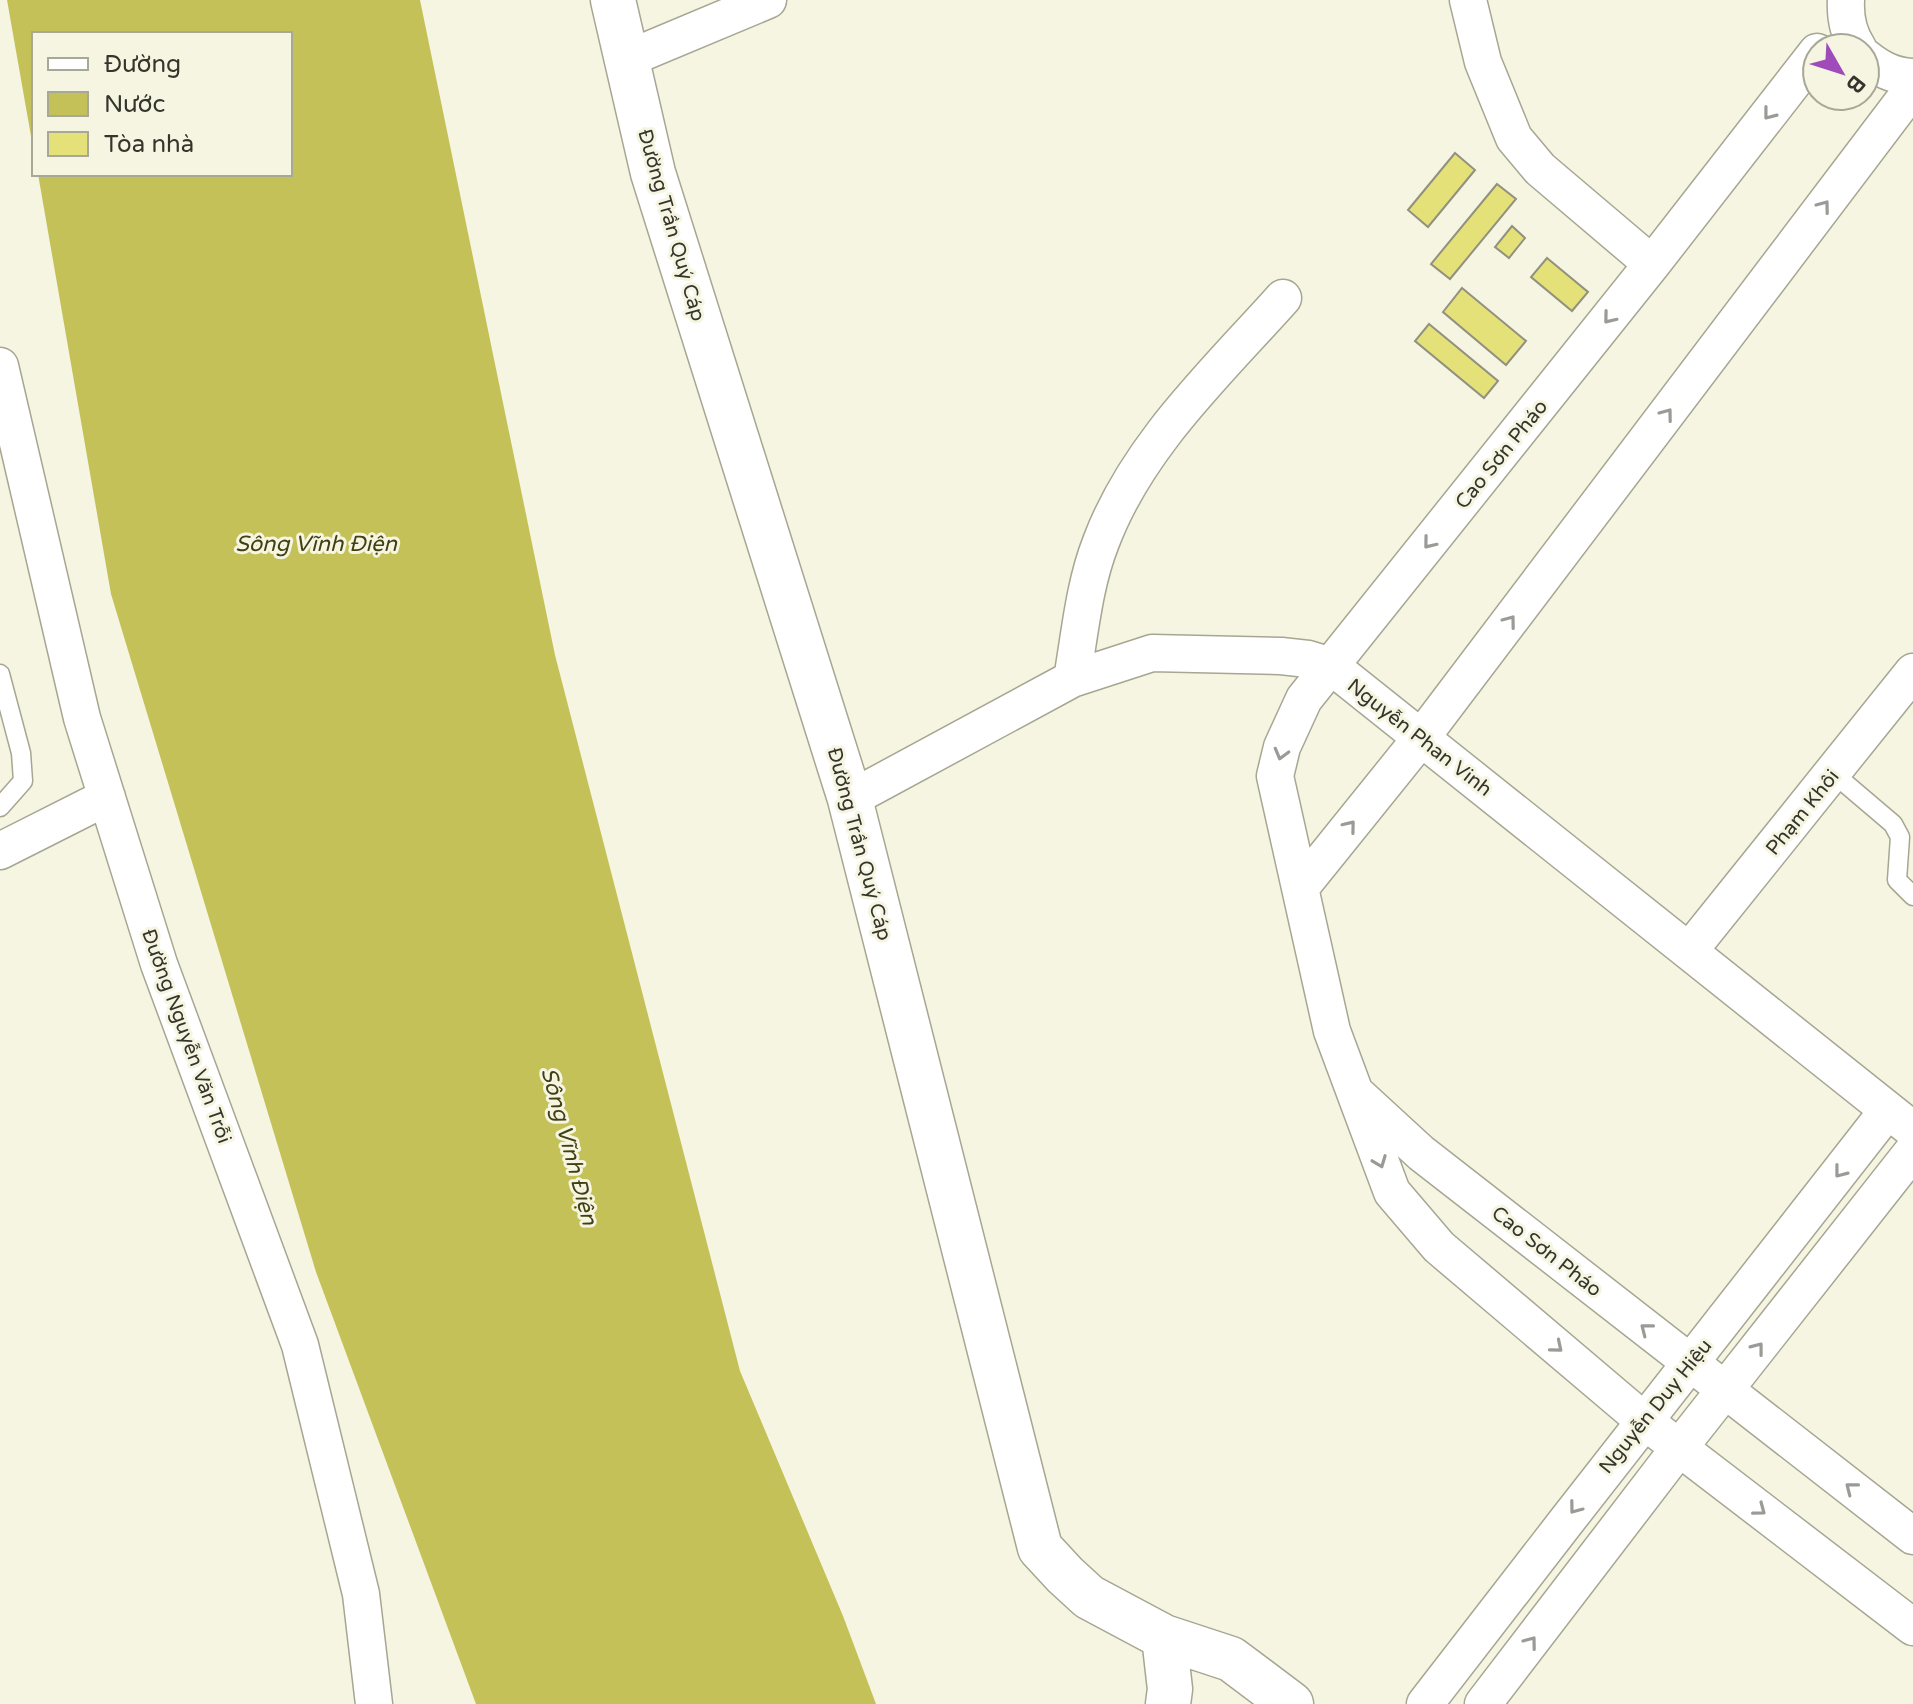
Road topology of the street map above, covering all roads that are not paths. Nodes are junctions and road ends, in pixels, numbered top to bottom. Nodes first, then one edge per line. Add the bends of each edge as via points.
1 (613, 0) edge
2 (768, 0) edge
3 (1468, 0) edge
4 (627, 59) junction
5 (1881, 69) edge
6 (1801, 73) edge
7 (1913, 77) edge
8 (1913, 88) edge
9 (1652, 264) junction
10 (1283, 298) dead end
11 (0, 366) edge
12 (1331, 666) junction
13 (1913, 672) edge
14 (0, 674) edge
15 (1072, 679) junction
16 (1421, 738) junction
17 (1833, 773) junction
18 (107, 797) junction
19 (850, 799) junction
20 (0, 807) edge
21 (0, 851) edge
22 (1301, 887) junction
23 (1913, 896) edge
24 (1689, 951) junction
25 (1352, 1089) junction
26 (1900, 1120) edge
27 (1913, 1151) edge
28 (1690, 1363) junction
29 (1725, 1390) junction
30 (1643, 1420) junction
31 (1679, 1448) junction
32 (1913, 1536) edge
33 (1913, 1627) edge
34 (1164, 1637) junction
35 (374, 1704) edge
36 (1168, 1704) edge
37 (1291, 1704) edge
38 (1425, 1704) edge
39 (1483, 1704) edge

1 - 4 main road, Đường Trần Quý Cáp
2 - 4 street
3 - 9 street via 1483,62 1514,138 1540,169
4 - 19 main road, Đường Trần Quý Cáp via 653,173
5 - 7 street
6 -> 9 street, Cao Sơn Pháo
16 -> 8 street
9 -> 12 street, Cao Sơn Pháo
10 - 15 street via 1164,431 1119,503 1089,579
11 - 18 street, Đường Nguyễn Văn Trỗi via 82,718
12 - 15 street, Nguyễn Phan Vinh via 1281,656 1152,653
12 - 16 street, Nguyễn Phan Vinh
12 -> 22 street, Cao Sơn Pháo via 1304,699 1275,776
13 - 17 street, Phạm Khôi
14 - 20 lane via 23,781
15 - 19 street, Nguyễn Phan Vinh
22 -> 16 street
16 - 24 street, Nguyễn Phan Vinh
17 - 23 lane via 1893,824 1900,837 1897,880
17 - 24 street, Phạm Khôi
18 - 21 street
18 - 35 street, Đường Nguyễn Văn Trỗi via 159,964 300,1345 361,1594
19 - 34 main road, Đường Trần Quý Cáp via 1040,1548 1089,1597
22 - 25 street, Cao Sơn Pháo via 1332,1031
24 - 26 street, Nguyễn Phan Vinh
28 -> 25 street, Cao Sơn Pháo via 1421,1153
25 -> 30 street via 1392,1192 1439,1247
26 -> 28 street, Nguyễn Duy Hiệu
29 -> 27 street
28 - 29 street, Cao Sơn Pháo
28 - 30 street, Nguyễn Duy Hiệu
29 - 31 street
32 -> 29 street, Cao Sơn Pháo
30 - 31 street
30 -> 38 street, Nguyễn Duy Hiệu
31 -> 33 street
39 -> 31 street
34 - 36 main road
34 - 37 main road, Đường Trần Quý Cáp via 1231,1659

